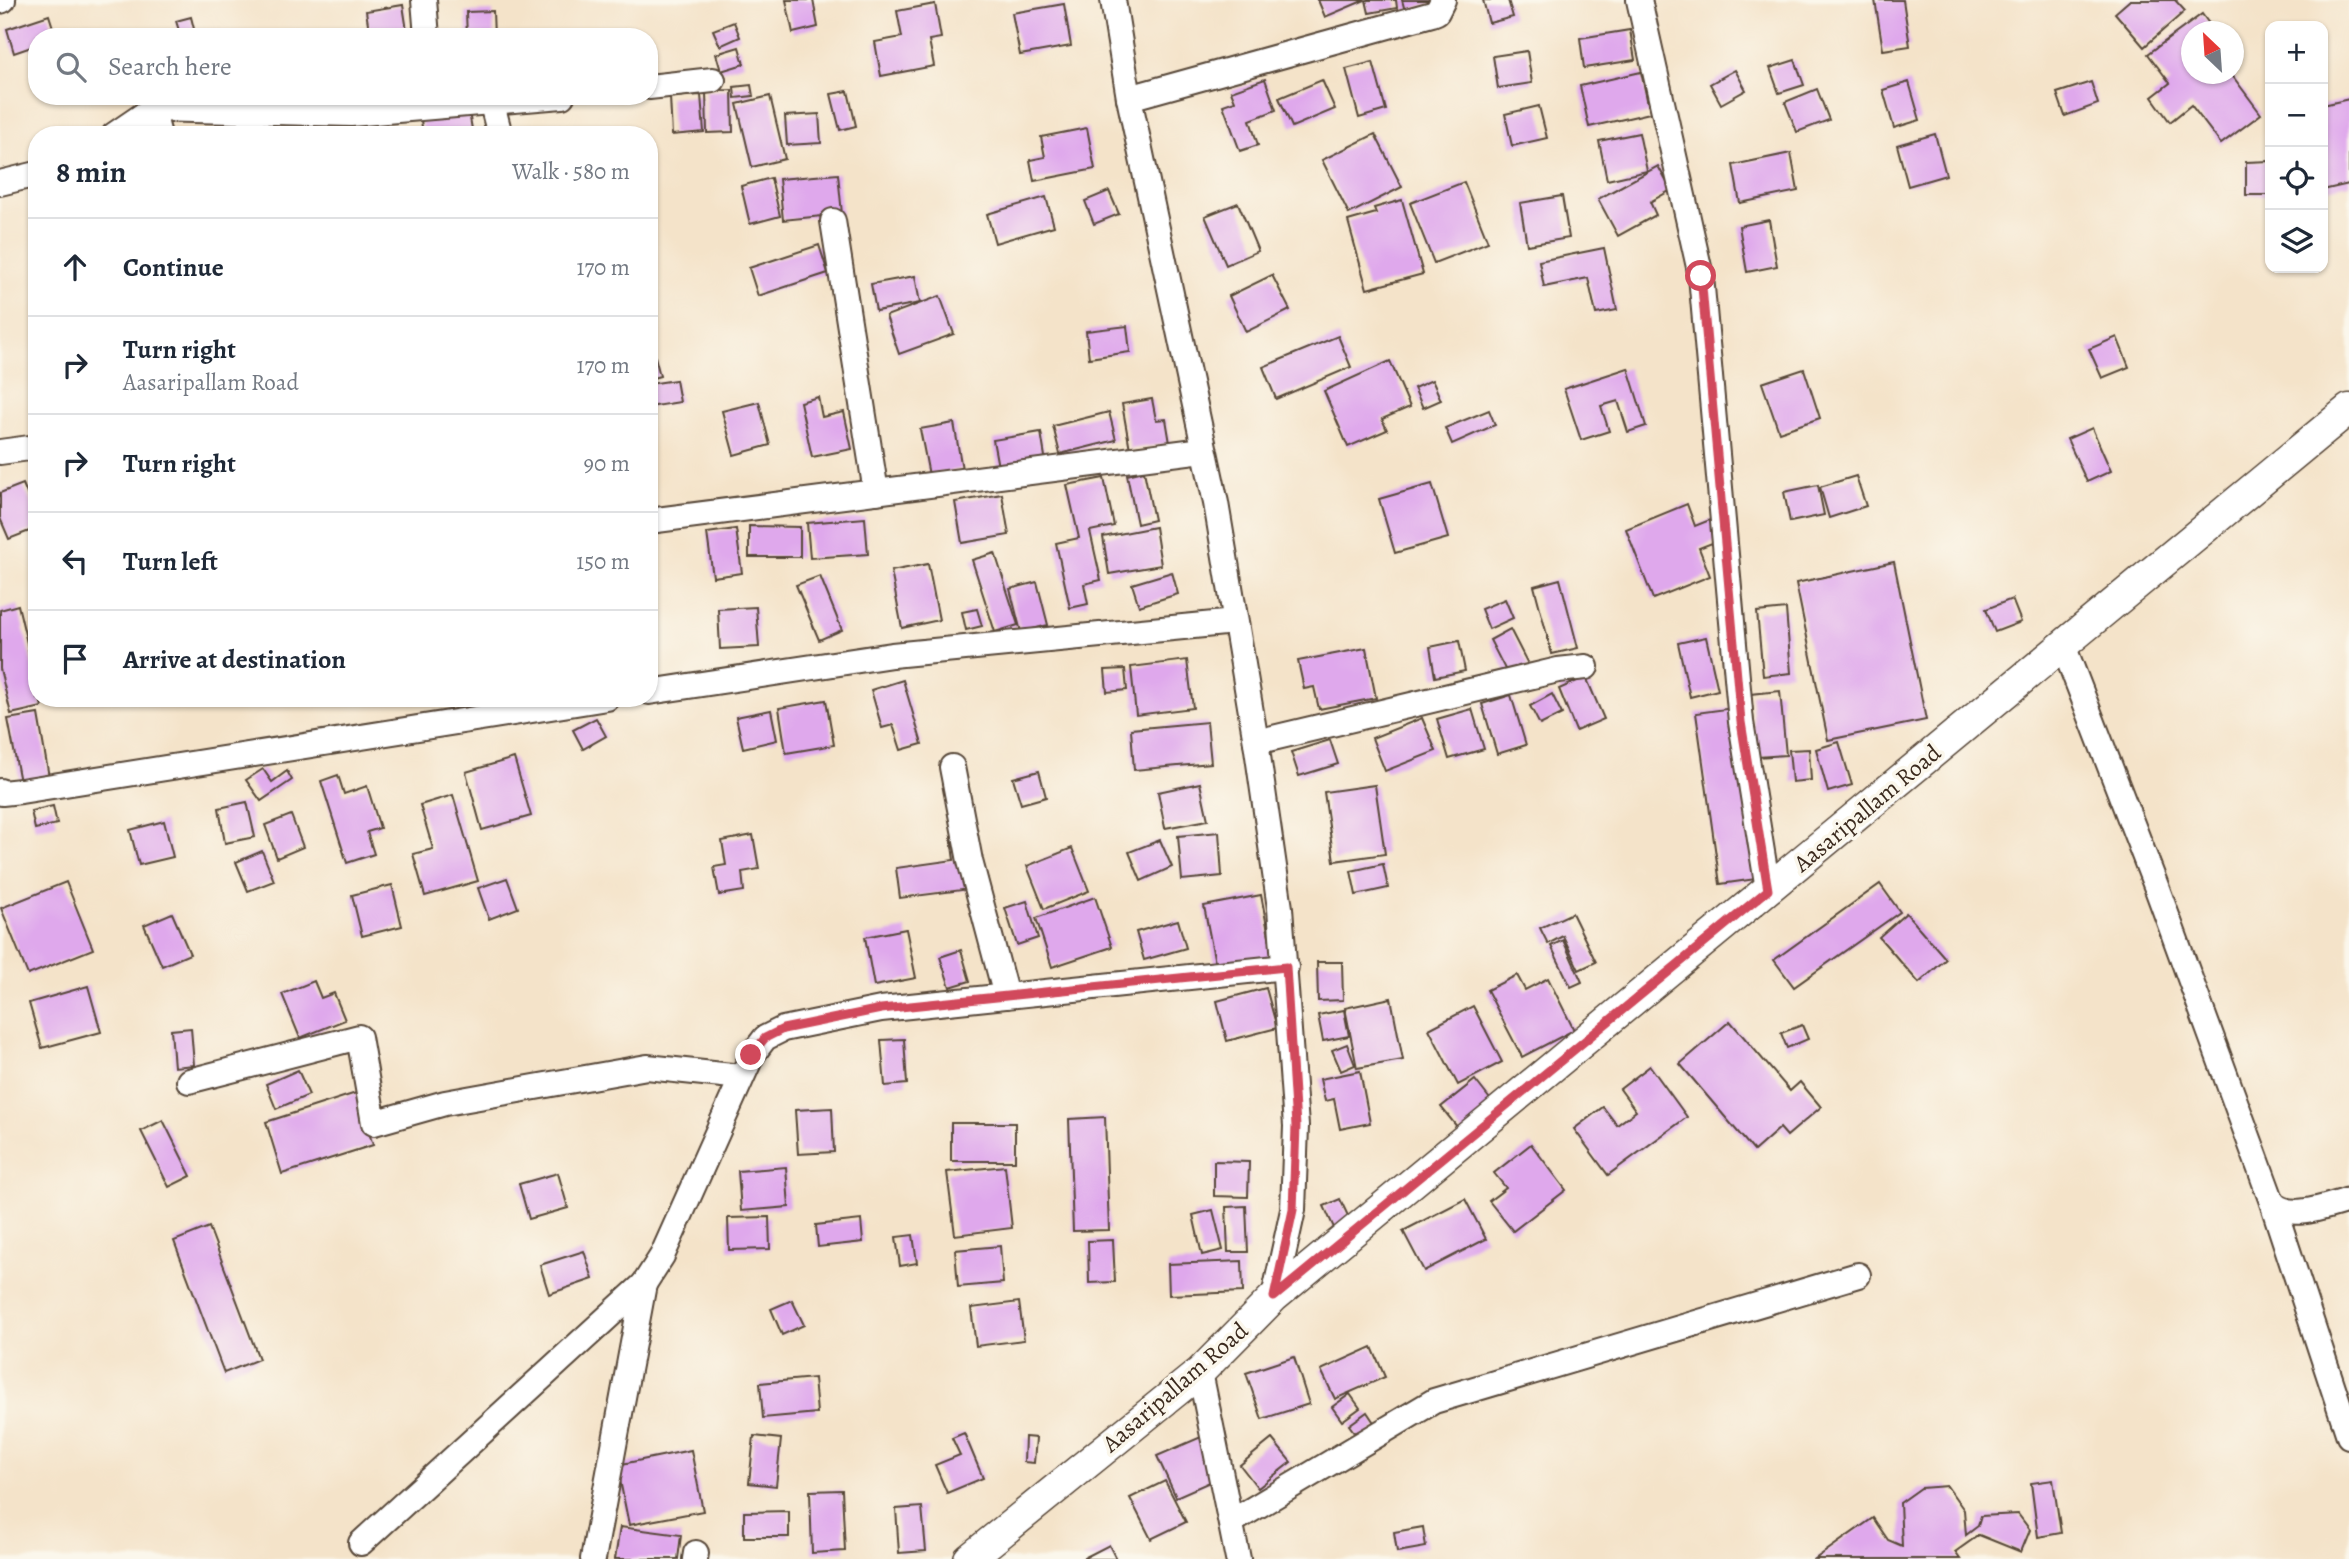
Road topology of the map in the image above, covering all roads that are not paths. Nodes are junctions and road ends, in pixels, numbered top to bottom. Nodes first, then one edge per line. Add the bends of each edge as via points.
1 (424, 0) edge
2 (1113, 0) edge
3 (1443, 0) edge
4 (1639, 0) edge
5 (426, 28) edge
6 (713, 80) dead end
7 (658, 86) edge
8 (1129, 98) junction
9 (413, 105) edge
10 (492, 105) edge
11 (152, 109) junction
12 (127, 126) edge
13 (157, 126) edge
14 (498, 126) edge
15 (28, 176) edge
16 (0, 183) edge
17 (833, 221) dead end
18 (2349, 410) edge
19 (28, 448) edge
20 (1203, 450) junction
21 (0, 452) edge
22 (876, 492) junction
23 (658, 520) edge
24 (1235, 622) junction
25 (2063, 645) junction
26 (1586, 667) dead end
27 (658, 691) edge
28 (550, 707) edge
29 (1256, 741) junction
30 (952, 767) dead end
31 (1, 793) edge
32 (1768, 890) junction
33 (1286, 967) junction
34 (1006, 996) junction
35 (741, 1077) junction
36 (189, 1081) dead end
37 (2349, 1200) edge
38 (2272, 1202) junction
39 (1858, 1275) dead end
40 (644, 1284) junction
41 (1274, 1297) junction
42 (1200, 1372) junction
43 (2349, 1436) edge
44 (1231, 1522) junction
45 (361, 1543) dead end
46 (593, 1559) edge
47 (969, 1559) edge
48 (1238, 1559) edge

1 - 5 street
2 - 8 street
3 - 8 street via 1432,15
4 - 32 street via 1701,276 1741,722
6 - 7 street
8 - 20 street
9 - 11 street via 351,114
10 - 14 street
11 - 12 street
11 - 13 street
15 - 16 street
17 - 22 street
18 - 25 main road, Aasaripallam Road
19 - 21 street
20 - 22 street
20 - 24 street
22 - 23 street
24 - 27 street via 892,654
24 - 29 street
25 - 32 main road, Aasaripallam Road
25 - 38 street
26 - 29 street
28 - 31 street
29 - 33 street
30 - 34 street via 970,861
32 - 41 main road, Aasaripallam Road
33 - 34 street
33 - 41 street via 1296,1126 1293,1210
34 - 35 street via 881,1009 783,1029 765,1038
35 - 36 street via 647,1067 445,1103 374,1123 359,1037
35 - 40 street via 662,1256
37 - 38 street via 2288,1212
38 - 43 street
39 - 44 street via 1434,1401
40 - 45 street
40 - 46 street
41 - 42 main road, Aasaripallam Road
42 - 44 street
42 - 47 main road, Aasaripallam Road
44 - 48 street

